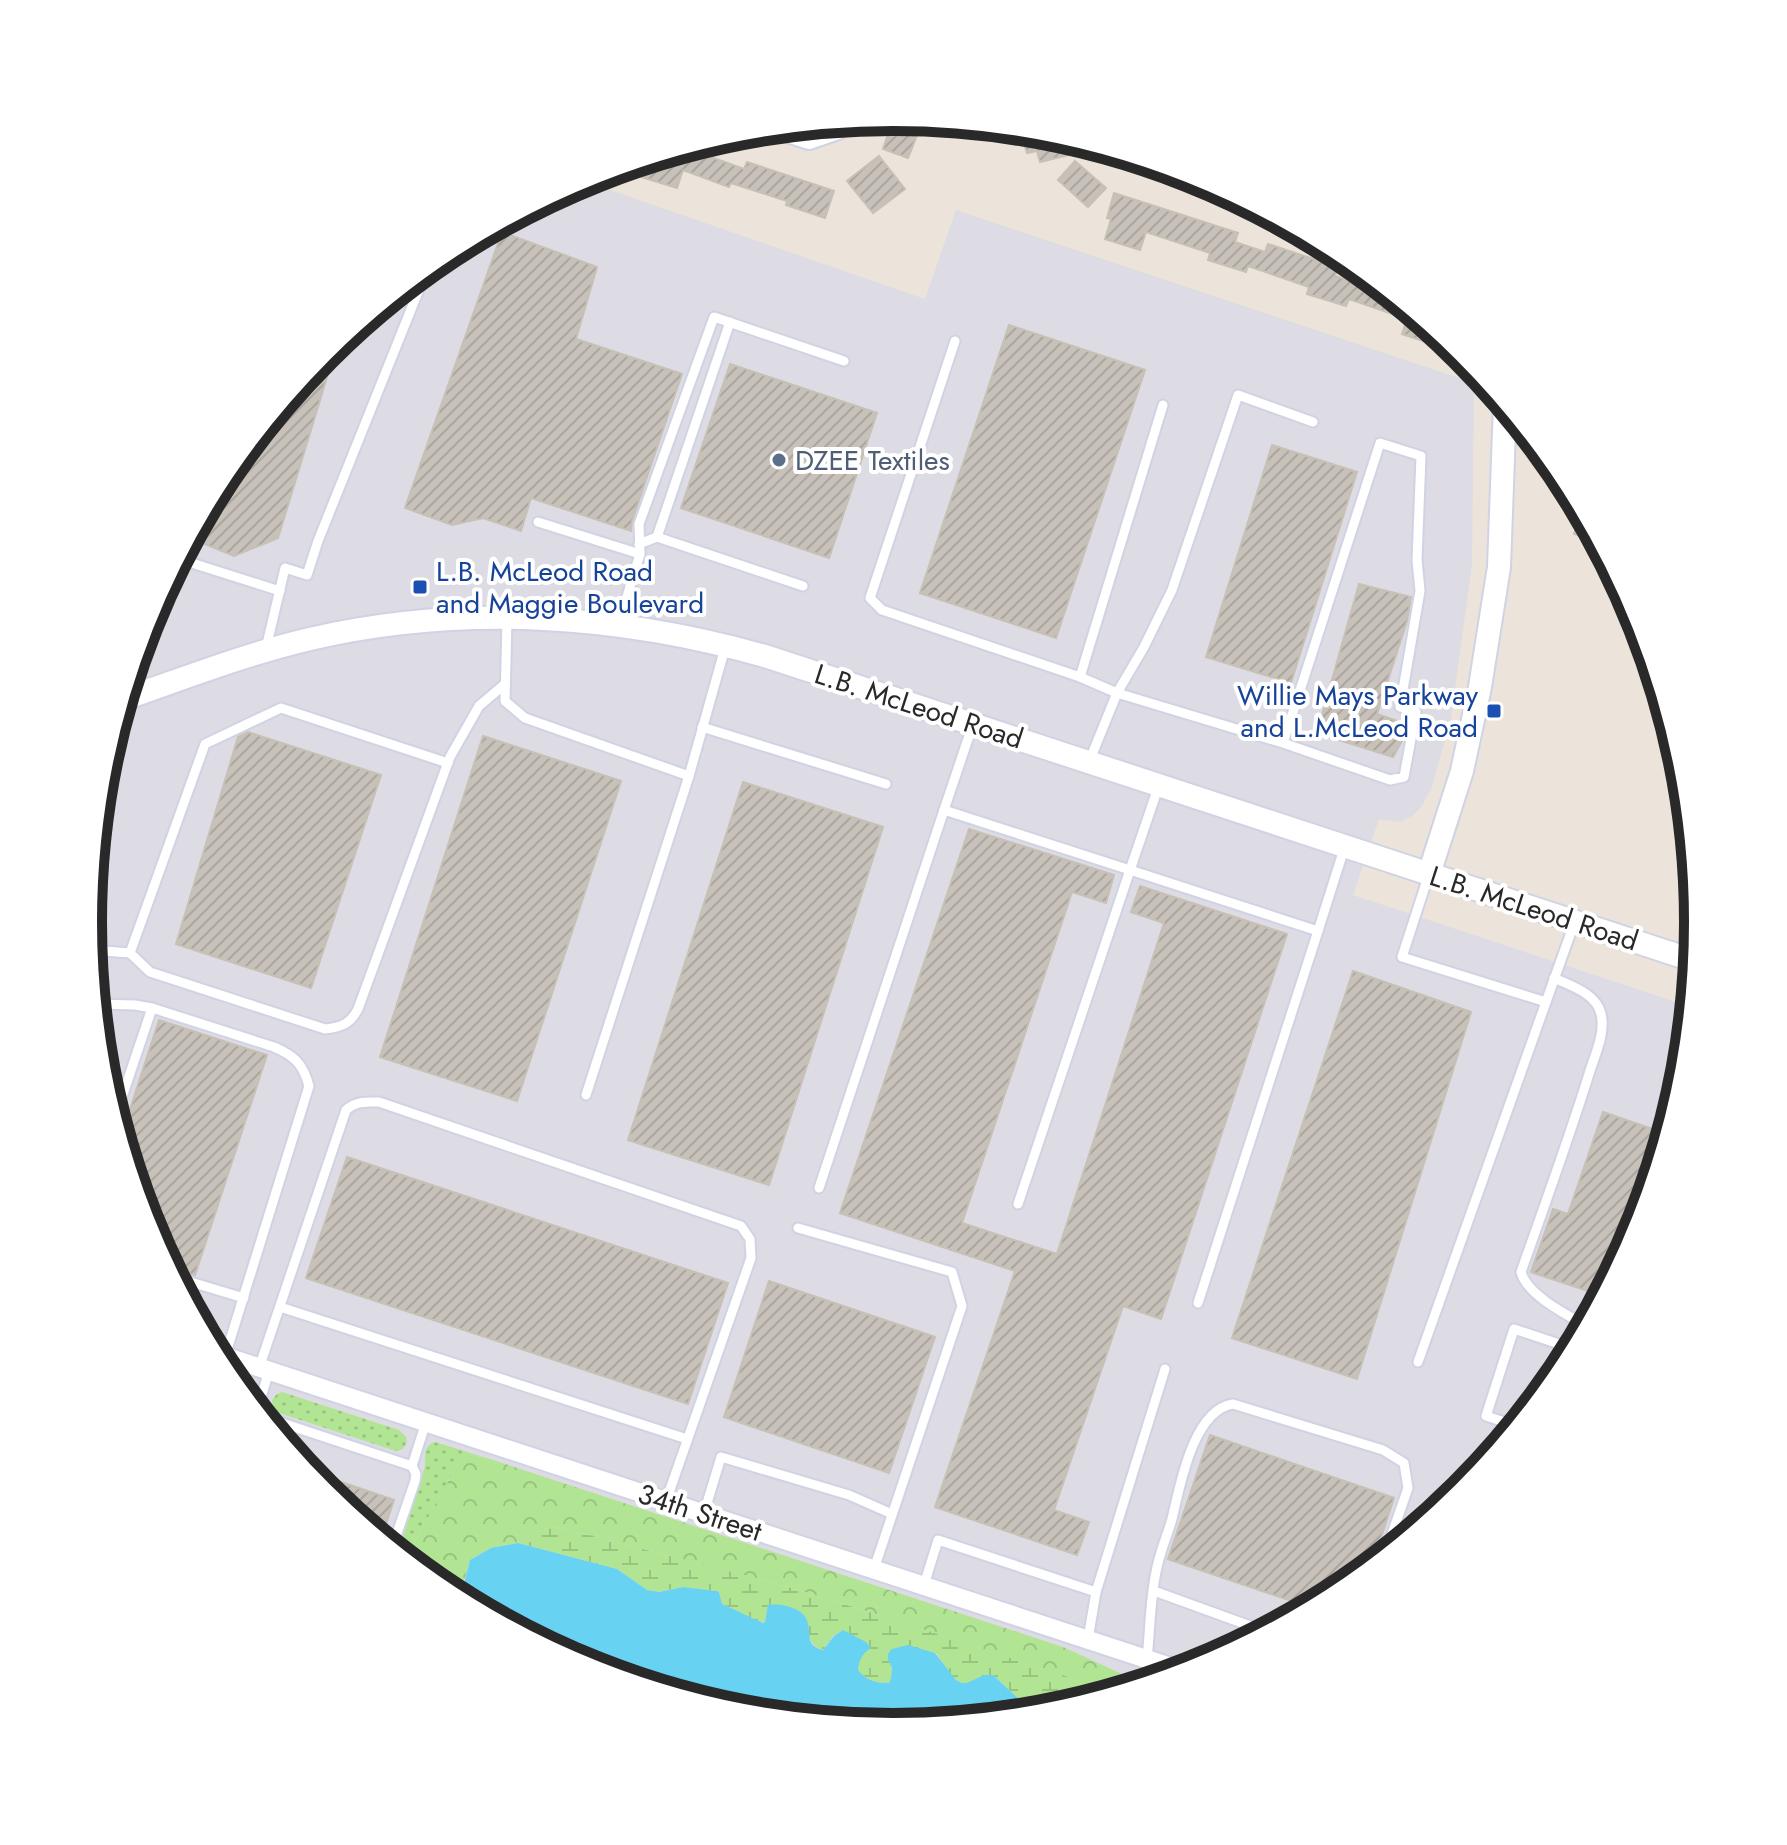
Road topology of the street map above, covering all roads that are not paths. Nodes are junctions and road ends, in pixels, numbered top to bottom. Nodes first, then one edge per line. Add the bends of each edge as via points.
1 (824, 135) edge
2 (800, 137) edge
3 (419, 290) edge
4 (730, 322) junction
5 (955, 341) dead end
6 (844, 361) dead end
7 (1163, 405) dead end
8 (1504, 420) edge
9 (1313, 422) dead end
10 (538, 522) dead end
11 (657, 537) junction
12 (640, 549) junction
13 (189, 562) edge
14 (803, 586) dead end
15 (280, 591) junction
16 (508, 617) junction
17 (618, 626) junction
18 (725, 644) junction
19 (266, 651) junction
20 (1080, 677) junction
21 (505, 684) junction
22 (1117, 693) junction
23 (136, 695) edge
24 (973, 724) junction
25 (702, 727) junction
26 (1283, 743) junction
27 (1089, 762) junction
28 (448, 763) junction
29 (689, 776) junction
30 (886, 784) dead end
31 (1159, 785) junction
32 (944, 810) junction
33 (1345, 846) junction
34 (1130, 870) junction
35 (1429, 874) junction
36 (1575, 921) junction
37 (1318, 931) junction
38 (103, 951) edge
39 (130, 953) junction
40 (1684, 957) edge
41 (1554, 978) junction
42 (1546, 1002) junction
43 (107, 1004) edge
44 (152, 1008) junction
45 (586, 1095) dead end
46 (122, 1097) edge
47 (819, 1188) dead end
48 (1018, 1204) dead end
49 (798, 1228) dead end
50 (188, 1281) edge
51 (244, 1298) junction
52 (1198, 1303) dead end
53 (280, 1307) junction
54 (1578, 1320) edge
55 (1562, 1345) edge
56 (225, 1346) edge
57 (1418, 1362) dead end
58 (236, 1363) edge
59 (1165, 1369) dead end
60 (264, 1370) junction
61 (260, 1395) edge
62 (426, 1422) junction
63 (281, 1423) edge
64 (1506, 1423) edge
65 (687, 1439) junction
66 (412, 1466) junction
67 (666, 1501) junction
68 (704, 1513) junction
69 (892, 1514) junction
70 (396, 1537) edge
71 (1391, 1537) edge
72 (874, 1569) junction
73 (924, 1585) junction
74 (1154, 1591) junction
75 (1096, 1592) junction
76 (1253, 1627) edge
77 (1088, 1639) junction
78 (1147, 1659) junction
79 (1166, 1665) edge

1 - 2 street
3 - 15 lane via 307,575 285,568
4 - 6 lane
4 - 11 lane
4 - 12 lane via 714,317 639,524
5 - 20 lane via 870,598 882,610
7 - 20 lane
8 - 35 street via 1499,567 1480,687 1462,771
9 - 22 lane via 1238,395 1172,590
10 - 12 lane
11 - 12 lane
11 - 14 lane
12 - 17 lane
13 - 15 lane
15 - 19 lane
16 - 17 street, L.B. McLeod Road
16 - 19 street, L.B. McLeod Road via 395,624
16 - 21 lane
17 - 18 street, L.B. McLeod Road
18 - 24 street, L.B. McLeod Road
18 - 25 lane
19 - 23 street, L.B. McLeod Road
20 - 22 lane
21 - 28 lane via 479,706
21 - 29 lane via 505,701 525,718
22 - 26 lane
22 - 27 lane
24 - 27 street, L.B. McLeod Road
24 - 32 lane
25 - 29 lane
25 - 30 lane
26 - 26 lane via 1380,443 1421,456 1420,591 1400,707 1416,712 1404,777 1390,780
27 - 31 street, L.B. McLeod Road
28 - 39 lane via 281,708 205,744
28 - 39 lane via 358,1009 348,1023 325,1029 150,972
29 - 45 lane
31 - 33 street, L.B. McLeod Road
31 - 34 lane
32 - 34 lane
32 - 47 lane
33 - 35 street, L.B. McLeod Road
33 - 37 lane
34 - 37 lane
34 - 48 lane
35 - 36 street, L.B. McLeod Road
35 - 42 lane via 1402,957
36 - 40 street, L.B. McLeod Road
36 - 41 lane
37 - 52 lane
38 - 39 lane
41 - 42 lane
41 - 54 lane via 1585,992 1601,1011 1602,1022 1521,1272 1532,1290
42 - 57 lane
43 - 44 lane
44 - 46 lane
44 - 51 lane via 274,1047 305,1071 309,1086
49 - 69 lane via 952,1272 962,1306
50 - 51 lane
51 - 56 lane
53 - 60 lane
53 - 65 lane
53 - 65 lane via 346,1110 360,1102 379,1102 741,1226 750,1239 751,1258
55 - 64 lane via 1514,1329 1486,1416
58 - 60 street, 34th Street
59 - 75 lane
60 - 61 lane
60 - 62 street, 34th Street
62 - 66 lane
62 - 67 street, 34th Street
63 - 66 lane
65 - 67 lane
66 - 70 lane via 415,1481
67 - 68 street, 34th Street
68 - 69 lane via 721,1457 849,1495
68 - 72 street, 34th Street
69 - 72 lane
71 - 74 lane via 1408,1488 1404,1463 1383,1450 1233,1404 1223,1406 1197,1437 1181,1476
72 - 73 street, 34th Street
73 - 75 lane via 938,1540
73 - 77 street, 34th Street
74 - 76 lane
74 - 78 lane
75 - 77 lane
77 - 78 street, 34th Street
78 - 79 street, 34th Street

